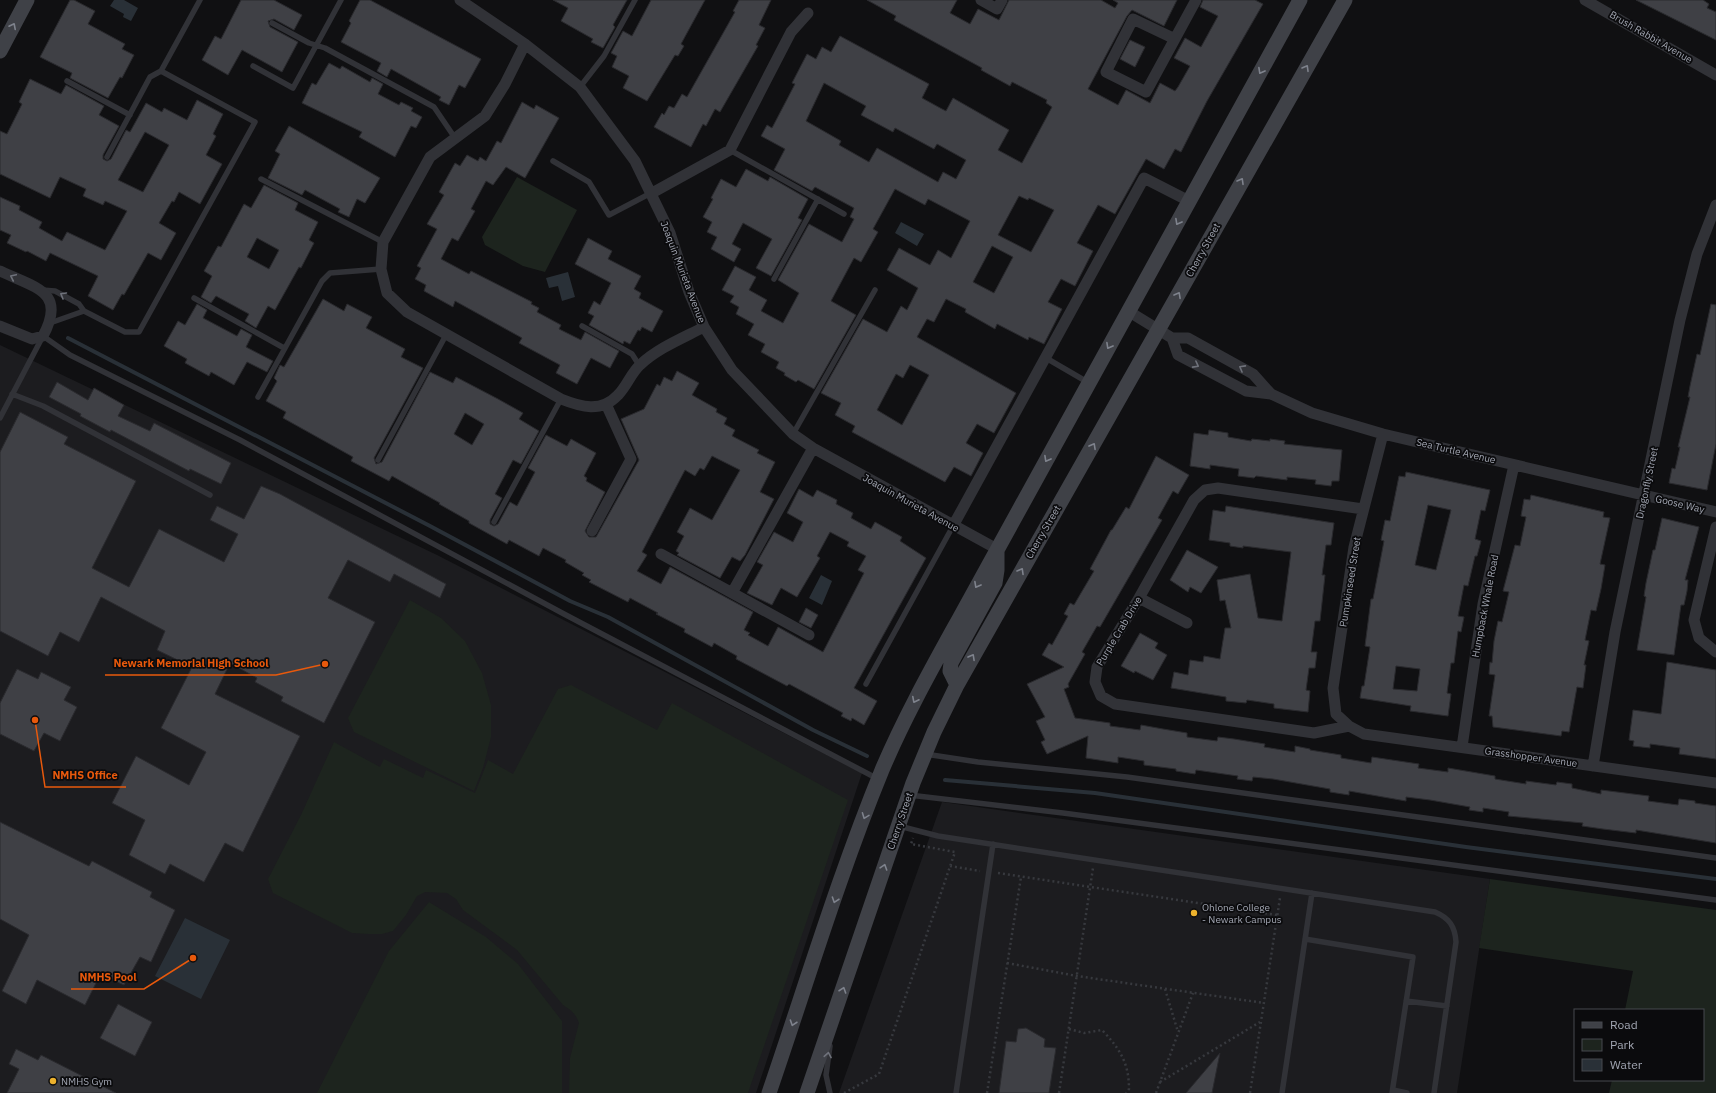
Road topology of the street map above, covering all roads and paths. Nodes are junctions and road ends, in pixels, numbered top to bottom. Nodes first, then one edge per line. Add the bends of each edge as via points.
1 (26, 0) edge
2 (200, 0) edge
3 (341, 0) edge
4 (460, 0) edge
5 (636, 0) edge
6 (981, 0) edge
7 (1002, 0) edge
8 (1196, 0) edge
9 (1300, 0) edge
10 (1345, 0) edge
11 (1592, 2) edge
12 (808, 13) dead end
13 (272, 23) dead end
14 (1175, 39) junction
15 (525, 44) junction
16 (316, 45) junction
17 (0, 51) edge
18 (253, 66) dead end
19 (162, 71) junction
20 (1716, 75) edge
21 (67, 81) dead end
22 (580, 87) junction
23 (130, 115) junction
24 (455, 138) junction
25 (730, 150) junction
26 (107, 158) dead end
27 (552, 161) dead end
28 (261, 179) dead end
29 (652, 193) junction
30 (818, 199) junction
31 (1189, 201) junction
32 (1716, 205) edge
33 (844, 214) dead end
34 (383, 242) junction
35 (381, 269) junction
36 (0, 271) edge
37 (774, 279) dead end
38 (38, 289) junction
39 (875, 290) dead end
40 (194, 298) dead end
41 (84, 311) junction
42 (1128, 311) junction
43 (50, 323) junction
44 (0, 326) edge
45 (582, 326) dead end
46 (704, 327) junction
47 (1159, 329) junction
48 (446, 335) junction
49 (43, 336) junction
50 (1172, 338) junction
51 (284, 348) junction
52 (1046, 358) junction
53 (639, 365) junction
54 (1089, 383) junction
55 (12, 394) junction
56 (1271, 394) junction
57 (258, 397) dead end
58 (561, 399) junction
59 (606, 404) junction
60 (0, 418) edge
61 (793, 434) junction
62 (1383, 434) junction
63 (813, 448) junction
64 (378, 460) dead end
65 (1514, 465) junction
66 (210, 495) dead end
67 (1645, 496) junction
68 (1363, 509) junction
69 (1716, 512) edge
70 (494, 522) dead end
71 (953, 526) junction
72 (1716, 528) edge
73 (592, 531) dead end
74 (997, 549) junction
75 (661, 554) dead end
76 (732, 593) junction
77 (1139, 598) junction
78 (1187, 623) dead end
79 (809, 635) dead end
80 (1716, 652) edge
81 (866, 684) dead end
82 (957, 685) junction
83 (1349, 726) junction
84 (1462, 747) junction
85 (925, 754) junction
86 (1593, 766) junction
87 (879, 780) junction
88 (1716, 783) edge
89 (909, 795) junction
90 (898, 825) junction
91 (916, 831) junction
92 (993, 844) junction
93 (1716, 858) edge
94 (1094, 860) junction
95 (1021, 877) dead end
96 (1041, 879) dead end
97 (1090, 887) junction
98 (1281, 888) junction
99 (1312, 893) junction
100 (1716, 900) edge
101 (1277, 915) junction
102 (1305, 939) junction
103 (1007, 963) junction
104 (1077, 976) junction
105 (1165, 988) junction
106 (1193, 993) junction
107 (1406, 1001) junction
108 (1264, 1003) junction
109 (1447, 1006) junction
110 (835, 1012) junction
111 (1261, 1021) junction
112 (1069, 1029) junction
113 (1178, 1032) junction
114 (1160, 1082) junction
115 (1392, 1092) edge
116 (770, 1093) edge
117 (807, 1093) edge
118 (830, 1093) edge
119 (844, 1093) edge
120 (956, 1093) edge
121 (987, 1093) edge
122 (1059, 1093) edge
123 (1126, 1093) edge
124 (1156, 1093) edge
125 (1250, 1093) edge
126 (1282, 1093) edge
127 (1407, 1093) edge
128 (1434, 1093) edge

17 -> 1 main road
2 - 19 lane
3 - 16 lane
4 - 15 street, Joaquin Murieta Avenue
5 - 22 lane via 604,56
6 - 7 street via 997,9
8 - 14 street
9 -> 31 main road
47 -> 10 main road, Cherry Street
11 - 20 street, Brush Rabbit Avenue
12 - 25 street via 792,32
13 - 16 lane
14 - 14 street via 1134,20 1106,72 1146,92
15 - 22 street, Joaquin Murieta Avenue
15 - 24 street via 485,116
16 - 18 lane via 293,88
16 - 24 lane via 434,107
19 - 23 lane via 150,77
19 - 41 lane via 256,122 139,332 124,332
21 - 23 lane
22 - 29 street, Joaquin Murieta Avenue via 635,161
23 - 26 lane
24 - 34 street via 430,157
25 - 29 street
25 - 30 lane
27 - 29 lane via 589,182 608,215
28 - 34 lane
29 - 46 street, Joaquin Murieta Avenue via 670,233 689,292
30 - 33 lane
30 - 37 lane
31 -> 42 main road
31 - 52 street via 1144,178
32 - 67 street, Dragonfly Street via 1697,254 1680,320
34 - 35 street
35 - 48 street via 387,293 406,312
35 - 51 lane via 330,273 322,281
38 -> 36 street
41 -> 38 lane via 79,304 55,291
38 - 43 street via 49,297 53,310
39 - 61 lane
40 - 51 lane
41 - 43 lane
42 - 47 street, Sea Turtle Avenue
42 -> 54 main road
43 - 49 street
44 - 49 street via 32,339
45 - 53 lane via 632,354
46 - 53 street
46 - 61 street, Joaquin Murieta Avenue via 732,370
47 - 50 street, Sea Turtle Avenue
82 -> 47 main road, Cherry Street
48 - 58 street
48 - 64 lane
49 - 55 lane
49 - 87 lane via 70,355 240,440
56 -> 50 street, Sea Turtle Avenue via 1253,374 1188,338
50 -> 56 street, Sea Turtle Avenue via 1178,355 1246,391
51 - 57 lane
52 - 54 lane
52 - 71 street
53 - 59 street via 618,395
54 -> 74 main road
55 - 60 lane
55 - 66 lane via 43,406
56 - 62 street, Sea Turtle Avenue via 1312,413
58 - 59 street via 583,407
58 - 70 lane
59 - 73 street via 631,459
61 - 63 street, Joaquin Murieta Avenue
62 - 65 street, Sea Turtle Avenue
62 - 68 street, Pumpkinseed Street
63 - 71 street, Joaquin Murieta Avenue
63 - 76 street
65 - 67 street, Sea Turtle Avenue
65 - 84 street, Humpback Whale Road via 1483,604
67 - 69 street, Goose Way
67 - 86 street, Dragonfly Street via 1615,632
68 - 77 street, Purple Crab Drive via 1218,488 1205,490 1194,500
68 - 83 street, Pumpkinseed Street via 1354,548 1333,688 1336,714
71 - 74 street, Joaquin Murieta Avenue
71 - 81 lane
72 - 80 street via 1694,620 1699,638
74 - 82 main road via 995,583 951,663 950,671
74 -> 87 main road via 908,714
75 - 76 street
76 - 79 street
77 - 78 street
77 - 83 street, Purple Crab Drive via 1097,667 1095,682 1101,696 1115,704 1314,733
82 - 85 main road, Cherry Street
83 - 84 street, Grasshopper Avenue via 1364,734
84 - 86 street, Grasshopper Avenue
85 - 89 main road, Cherry Street
85 - 93 lane via 1127,777
86 - 88 street, Grasshopper Avenue
87 -> 116 main road via 847,863
89 - 90 main road, Cherry Street
89 - 100 lane via 1064,813
90 - 91 lane
110 -> 90 main road, Cherry Street
91 - 92 lane
91 - 119 path via 911,844 955,852 879,1074
92 - 94 lane
92 - 120 lane
94 - 97 path
94 - 98 lane
95 - 103 path
96 - 97 path
97 - 101 path
97 - 104 path
98 - 99 lane
98 - 101 path
99 - 102 lane
99 - 109 lane via 1435,912 1444,916 1451,922 1456,942
101 - 108 path
102 - 107 lane via 1413,957
102 - 126 lane
103 - 104 path
103 - 121 path
104 - 105 path
104 - 112 path
105 - 106 path
105 - 113 path
106 - 108 path
106 - 113 path
107 - 109 lane
107 - 115 lane
108 - 111 path
109 - 128 lane
110 - 117 main road, Cherry Street
118 -> 110 lane via 826,1075
111 - 114 path
111 - 125 path
112 - 122 path
112 - 123 path via 1084,1033 1102,1030 1119,1048 1129,1076 1129,1089
113 - 114 path
114 - 124 path
115 - 127 lane

